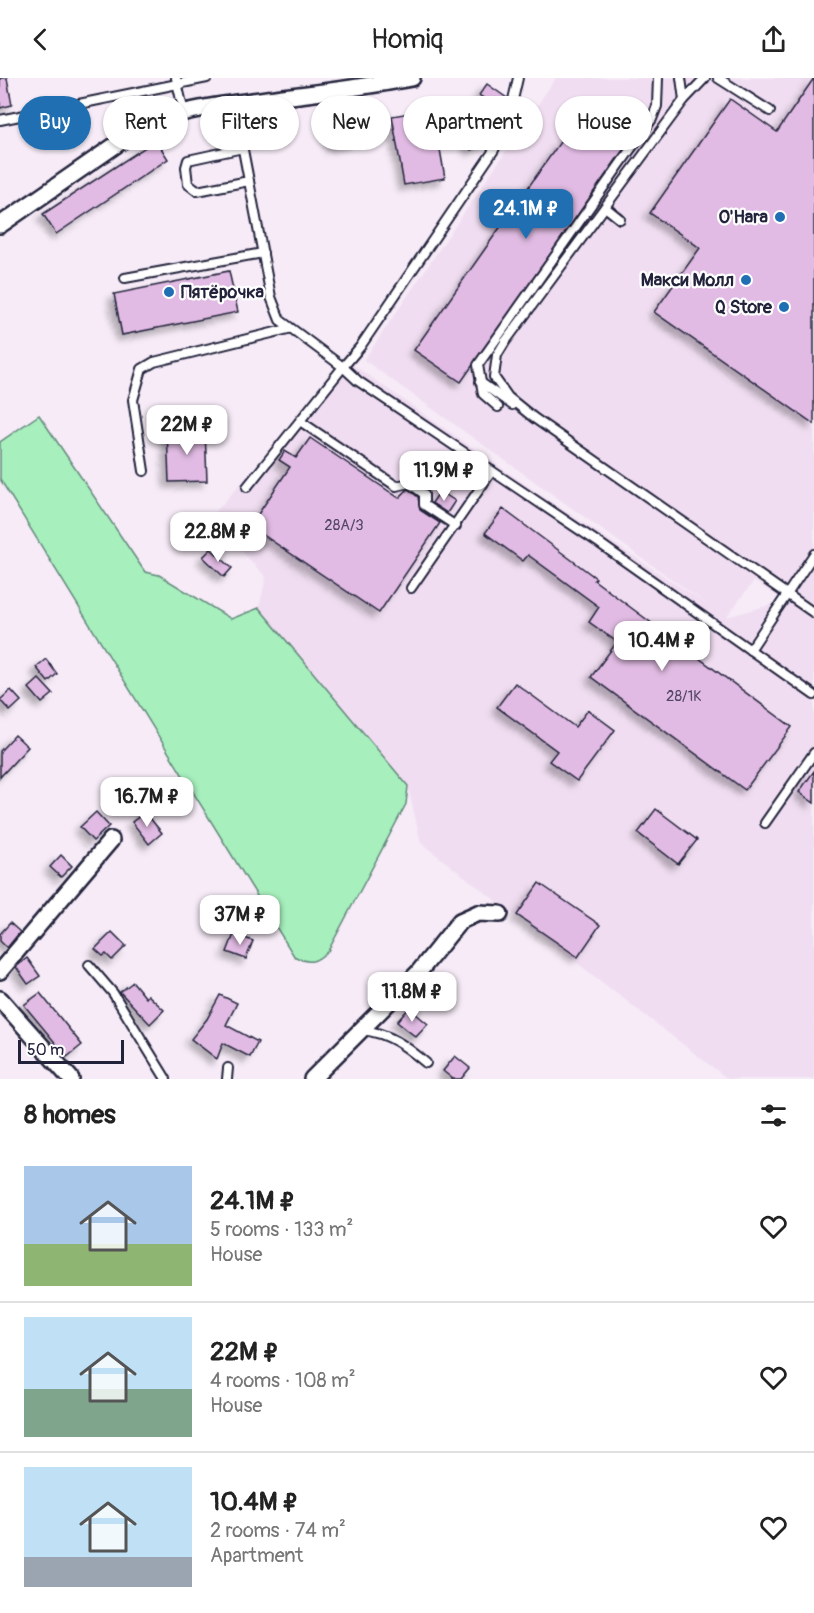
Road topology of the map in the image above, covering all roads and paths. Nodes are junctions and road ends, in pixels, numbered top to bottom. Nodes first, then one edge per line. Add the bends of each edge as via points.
1 (207, 78) edge
2 (412, 78) edge
3 (518, 78) edge
4 (658, 78) edge
5 (681, 78) edge
6 (705, 78) edge
7 (718, 78) edge
8 (177, 81) edge
9 (347, 84) edge
10 (180, 96) edge
11 (279, 96) edge
12 (684, 100) junction
13 (770, 111) dead end
14 (0, 120) edge
15 (108, 150) edge
16 (234, 150) edge
17 (243, 150) edge
18 (249, 181) junction
19 (605, 207) junction
20 (620, 219) dead end
21 (0, 225) edge
22 (263, 253) junction
23 (125, 278) dead end
24 (288, 329) junction
25 (343, 367) junction
26 (479, 380) junction
27 (498, 407) dead end
28 (534, 418) junction
29 (300, 421) junction
30 (144, 471) dead end
31 (492, 471) junction
32 (247, 487) dead end
33 (456, 526) junction
34 (814, 554) edge
35 (411, 588) dead end
36 (787, 595) junction
37 (814, 613) edge
38 (750, 651) junction
39 (814, 695) edge
40 (814, 753) edge
41 (765, 823) dead end
42 (111, 840) dead end
43 (500, 914) dead end
44 (89, 965) dead end
45 (0, 971) edge
46 (0, 999) edge
47 (362, 1030) junction
48 (426, 1063) dead end
49 (228, 1068) dead end
50 (71, 1079) edge
51 (166, 1079) edge
52 (227, 1079) edge
53 (312, 1079) edge

1 - 8 lane
2 - 9 street
3 - 25 lane via 494,150
4 - 26 lane via 657,106 652,119 478,365
5 - 12 lane
6 - 12 lane
7 - 13 lane
8 - 10 lane
8 - 14 lane
9 - 11 street
12 - 19 lane
15 - 21 street
16 - 18 lane via 188,160 188,184 197,191
17 - 18 lane
18 - 22 lane
19 - 20 lane
19 - 28 lane via 497,356 494,377 499,388
22 - 23 lane
22 - 24 lane via 274,309
24 - 25 lane
24 - 30 lane via 154,362 142,369 133,400
25 - 29 lane
25 - 31 lane
26 - 27 lane via 483,393
26 - 28 lane
28 - 36 lane
29 - 32 lane
29 - 33 lane via 396,486 410,483 424,494 424,506
31 - 33 lane
31 - 38 lane
33 - 35 lane
34 - 36 lane
36 - 37 lane
36 - 38 lane
38 - 39 lane
40 - 41 lane
42 - 45 street
43 - 47 street via 478,913 460,921 418,974
44 - 51 lane via 113,993
46 - 50 street
47 - 48 lane via 397,1040
47 - 53 street
49 - 52 lane

